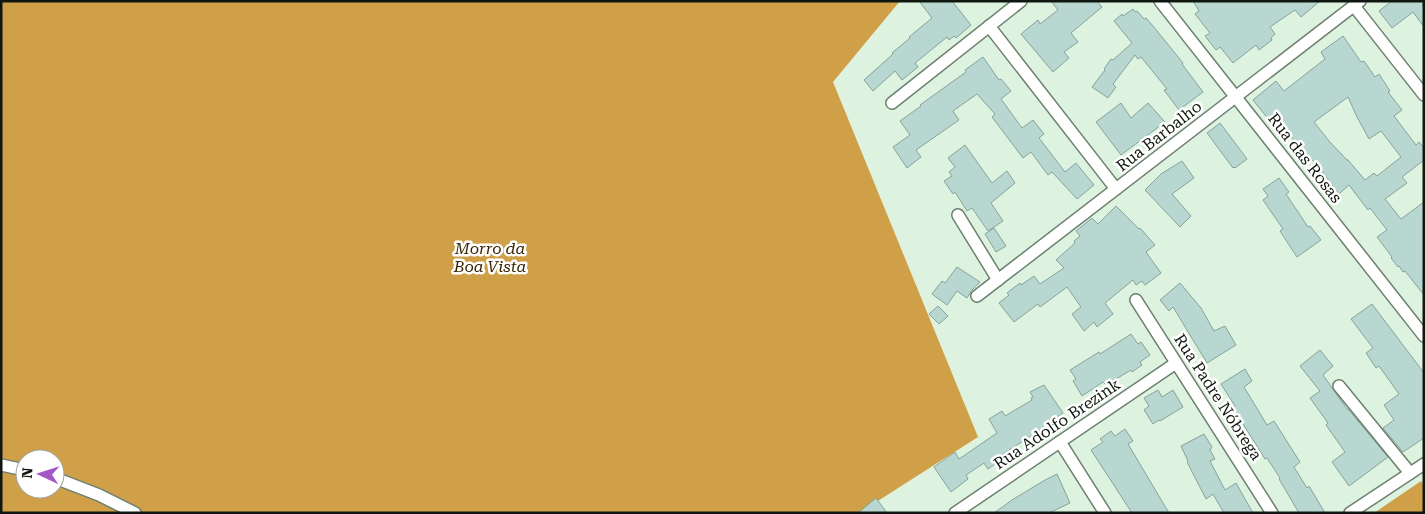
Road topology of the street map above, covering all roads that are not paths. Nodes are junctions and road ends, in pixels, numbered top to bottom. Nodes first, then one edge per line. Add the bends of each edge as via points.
1 (1021, 1) edge
2 (1160, 1) edge
3 (1357, 4) edge
4 (990, 26) junction
5 (1424, 95) edge
6 (1236, 97) junction
7 (892, 103) dead end
8 (1116, 189) junction
9 (958, 215) dead end
10 (998, 280) junction
11 (977, 296) dead end
12 (1136, 300) dead end
13 (1424, 336) edge
14 (1176, 362) junction
15 (1339, 386) dead end
16 (1060, 442) junction
17 (1424, 464) edge
18 (1, 465) edge
19 (15, 468) edge
20 (1410, 473) junction
21 (65, 482) edge
22 (135, 513) edge
23 (955, 513) edge
24 (1105, 513) edge
25 (1272, 513) edge
26 (1350, 513) edge

1 - 4 street
2 - 6 street, Rua das Rosas
3 - 5 street
3 - 6 street, Rua Barbalho
4 - 7 street
4 - 8 street
6 - 8 street, Rua Barbalho
6 - 13 street, Rua das Rosas
8 - 10 street, Rua Barbalho
9 - 10 street
10 - 11 street, Rua Barbalho
12 - 14 street, Rua Padre Nóbrega
14 - 16 street, Rua Adolfo Brezink
14 - 25 street, Rua Padre Nóbrega
15 - 20 street
16 - 23 street, Rua Adolfo Brezink
16 - 24 street
17 - 20 street
18 - 19 street
20 - 26 street
21 - 22 street

